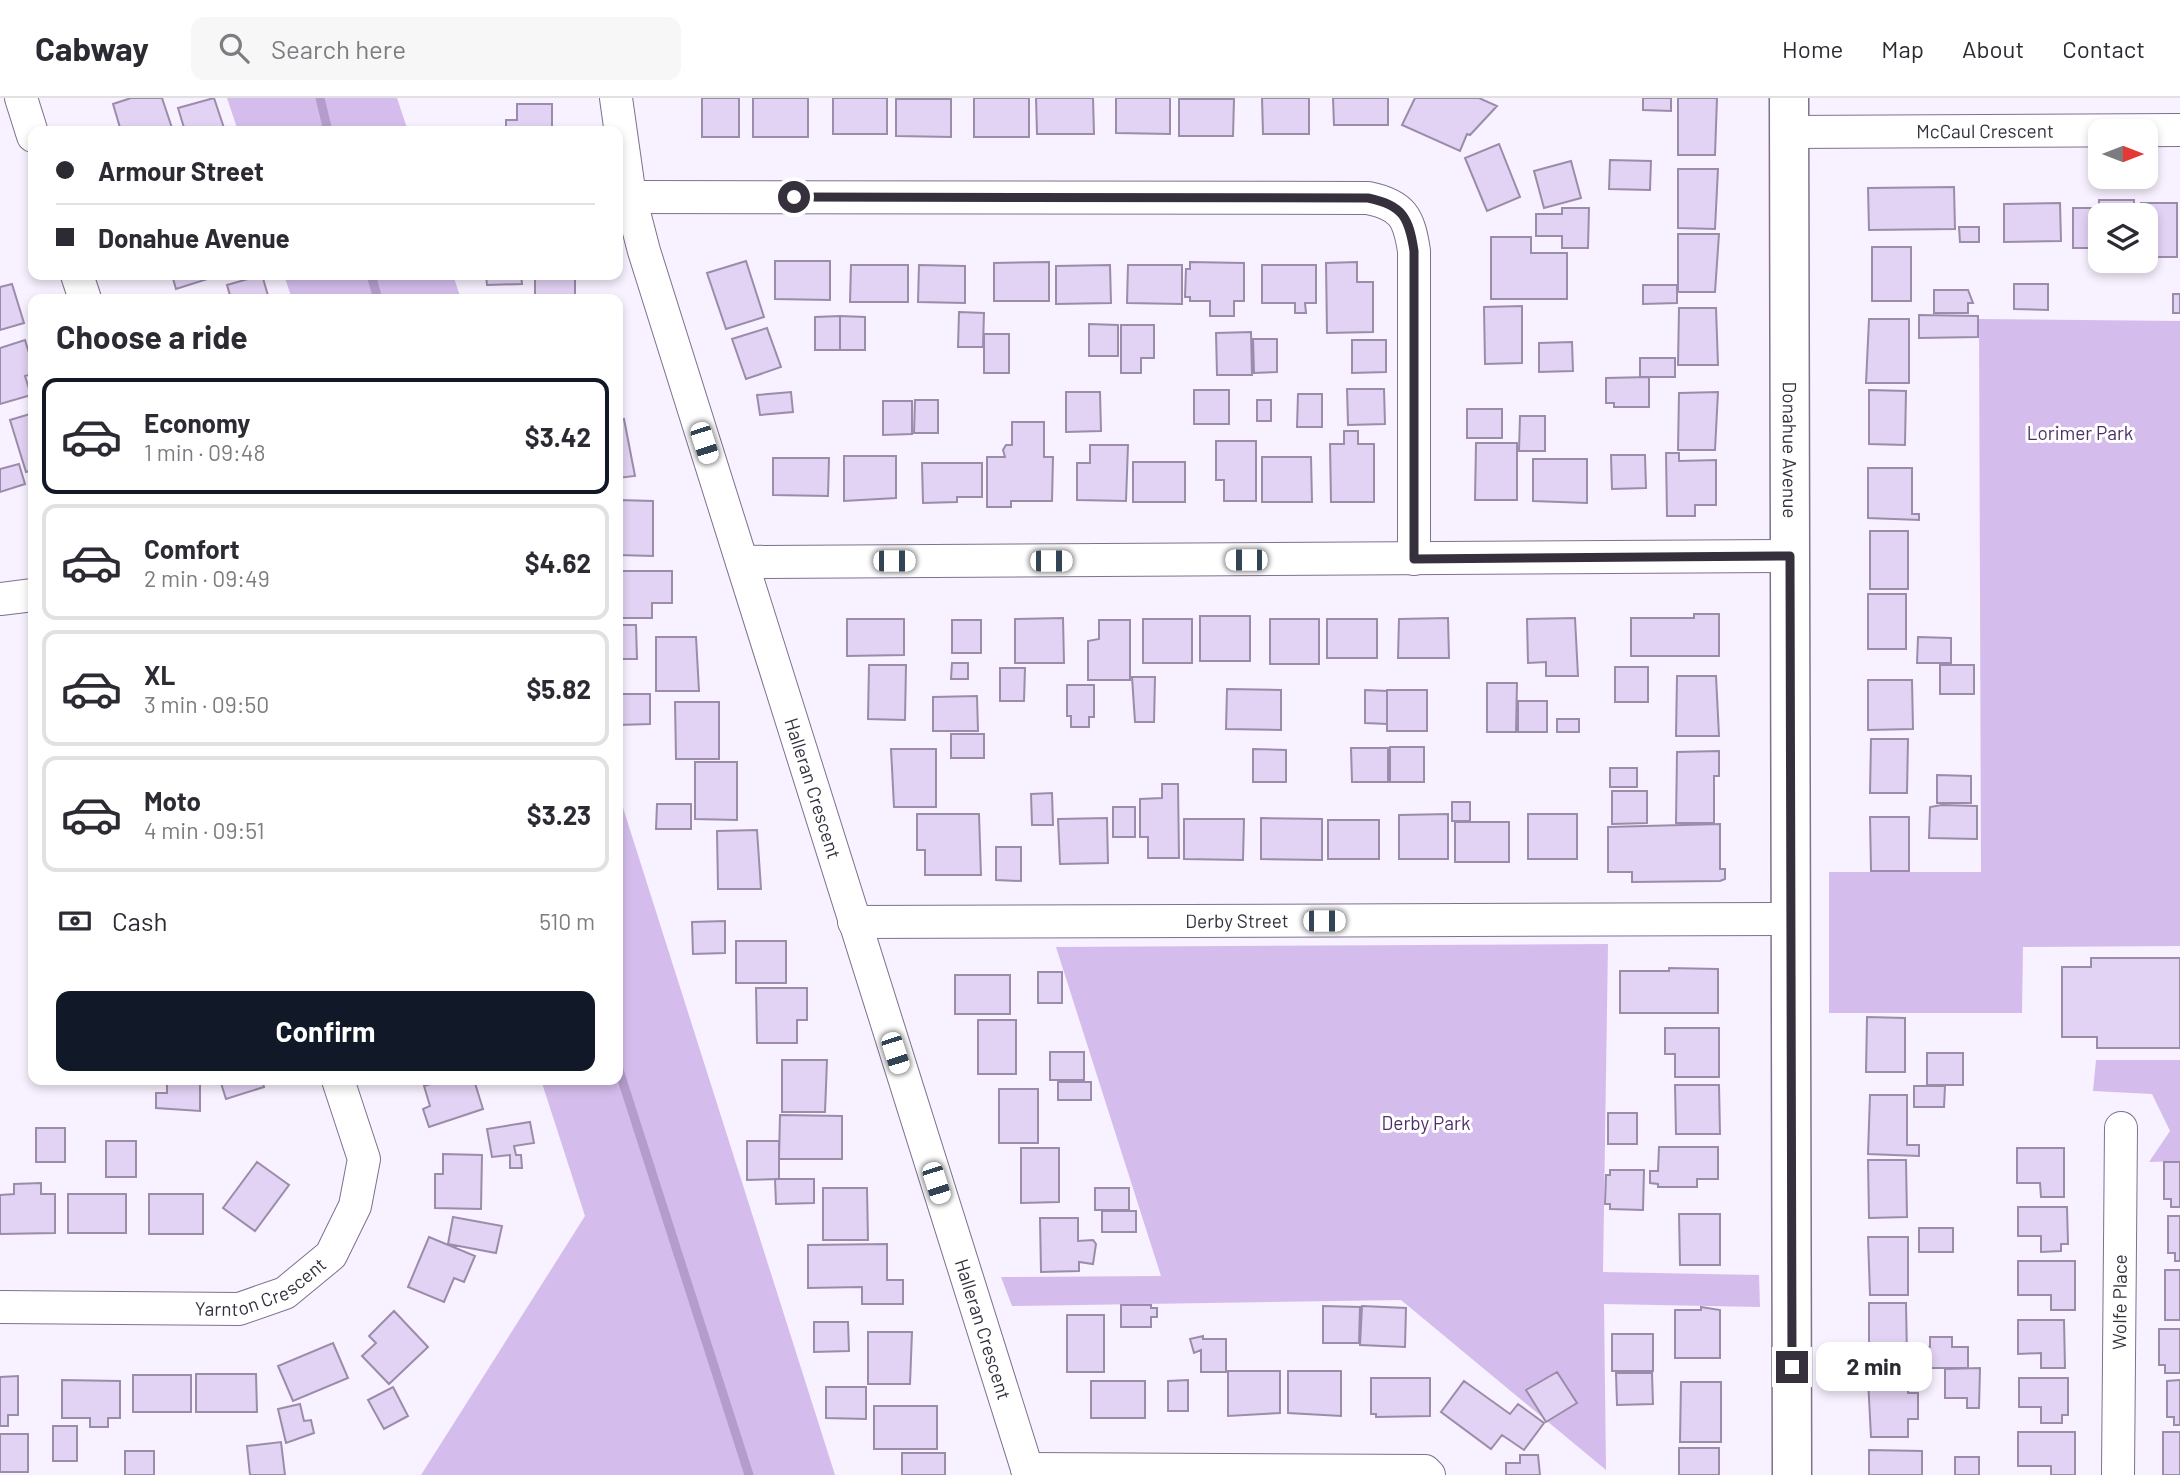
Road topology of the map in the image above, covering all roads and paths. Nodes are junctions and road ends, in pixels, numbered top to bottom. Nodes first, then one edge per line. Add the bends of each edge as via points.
1 (21, 98) edge
2 (617, 98) edge
3 (1788, 115) edge
4 (30, 126) edge
5 (621, 126) edge
6 (2180, 130) edge
7 (623, 144) edge
8 (630, 197) junction
9 (1790, 556) junction
10 (1414, 559) junction
11 (742, 562) junction
12 (28, 596) edge
13 (0, 599) edge
14 (1790, 919) junction
15 (854, 922) junction
16 (340, 1085) edge
17 (2122, 1128) dead end
18 (0, 1307) edge
19 (1028, 1472) edge
20 (1429, 1475) edge
21 (1792, 1475) edge
22 (2118, 1475) edge

1 - 4 street
2 - 5 street, Halleran Crescent
3 - 6 street, McCaul Crescent
3 - 9 street, Donahue Avenue
7 - 8 street, Halleran Crescent
8 - 10 street via 1368,198 1387,202 1403,214 1414,251
8 - 11 street, Halleran Crescent
9 - 10 street
9 - 14 street, Donahue Avenue
10 - 11 street
11 - 15 street, Halleran Crescent
12 - 13 street
14 - 15 street, Derby Street
14 - 21 street, Donahue Avenue
15 - 19 street, Halleran Crescent
16 - 18 street, Yarnton Crescent via 364,1159 355,1206 331,1255 285,1293 239,1309
17 - 22 street, Wolfe Place
19 - 20 street via 1425,1471

